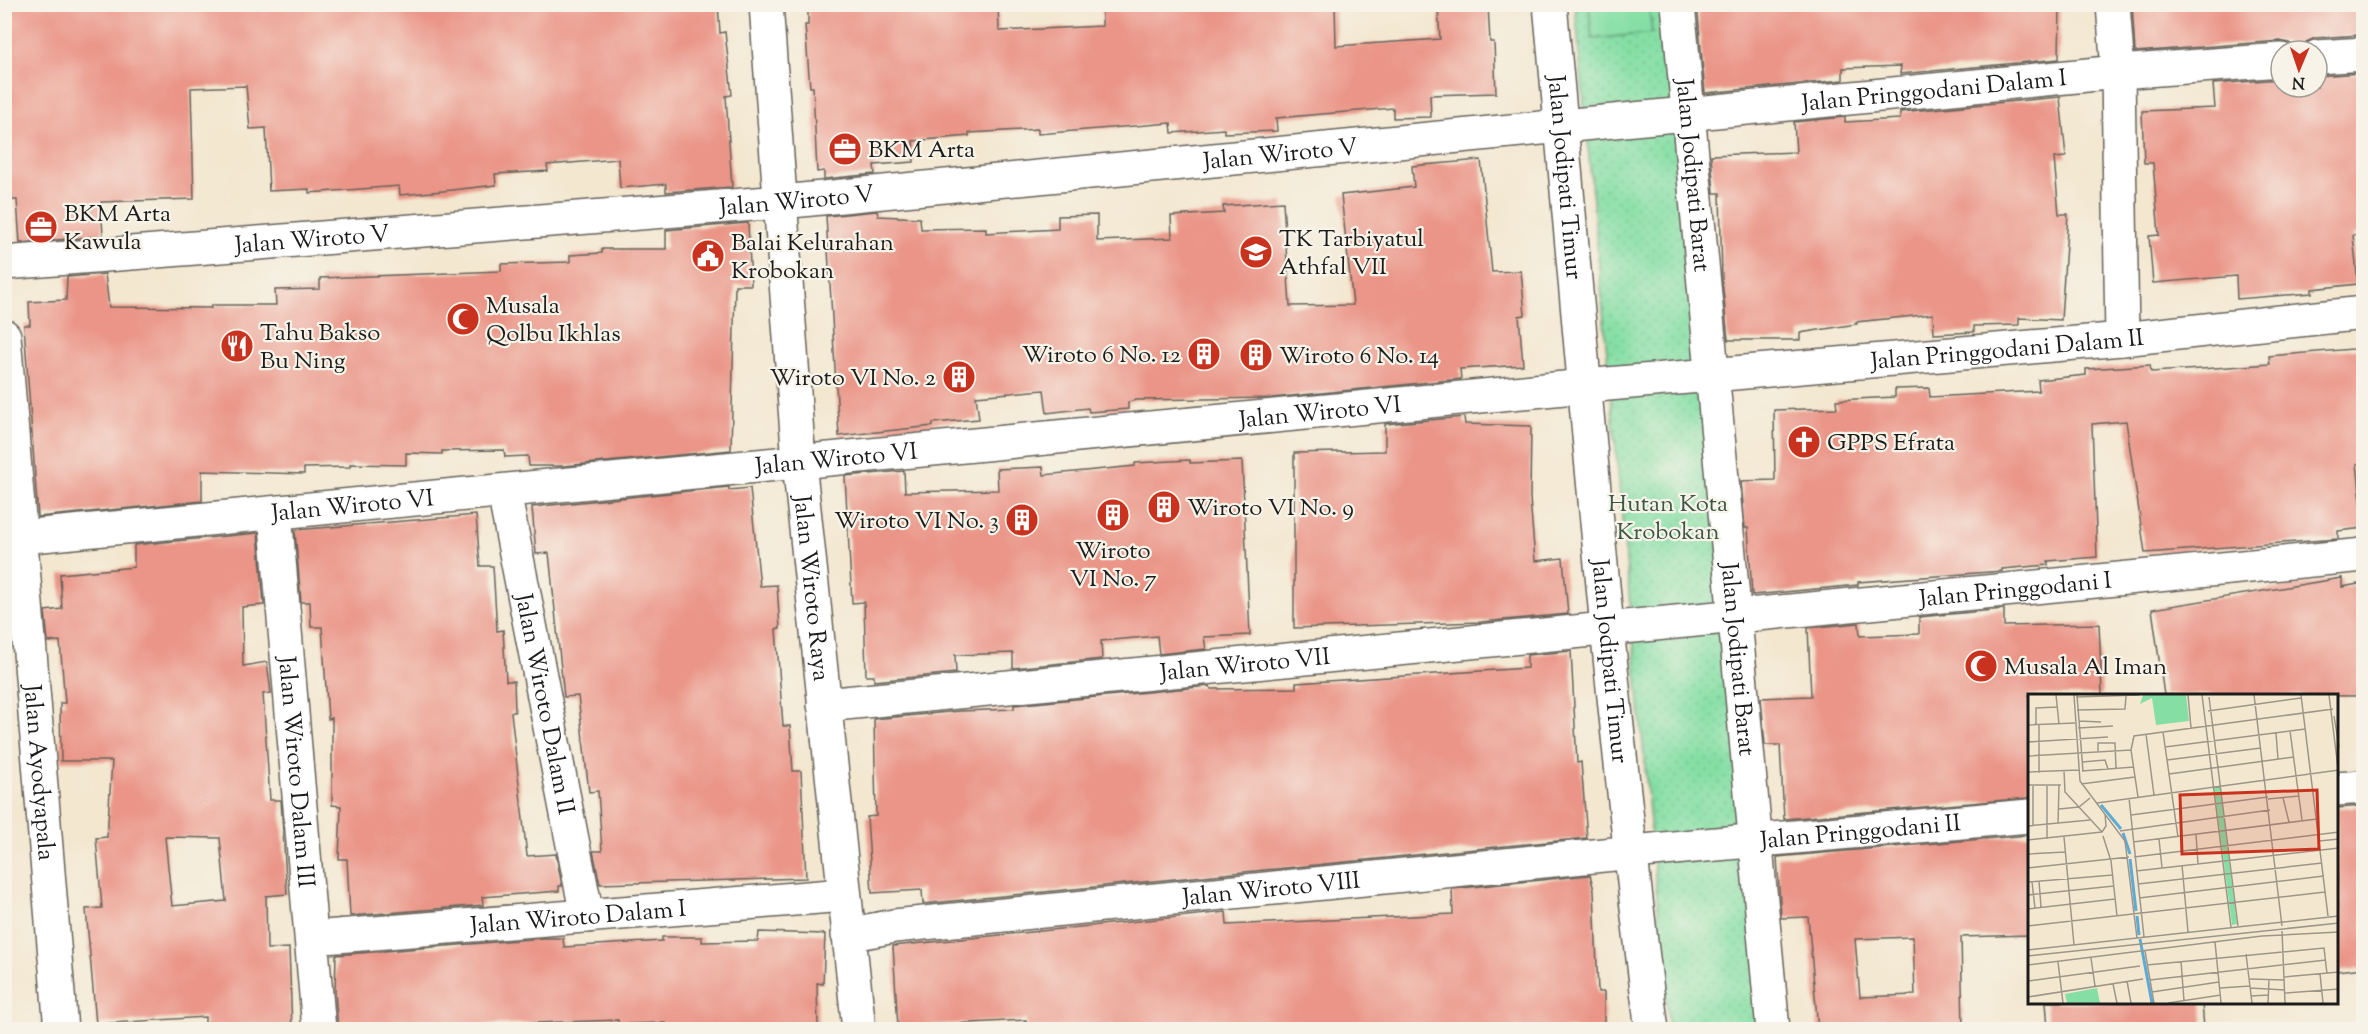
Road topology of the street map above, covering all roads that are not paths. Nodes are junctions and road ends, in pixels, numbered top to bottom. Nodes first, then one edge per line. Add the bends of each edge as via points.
1 (766, 4) edge
2 (1550, 4) edge
3 (1678, 4) edge
4 (2113, 4) edge
5 (2364, 54) edge
6 (2329, 56) edge
7 (2269, 61) edge
8 (2118, 72) junction
9 (1688, 116) junction
10 (1574, 125) junction
11 (781, 202) junction
12 (4, 263) edge
13 (2364, 313) edge
14 (4, 336) edge
15 (2122, 339) junction
16 (1712, 375) junction
17 (1651, 380) joint
18 (1585, 386) junction
19 (800, 462) junction
20 (504, 492) junction
21 (275, 513) junction
22 (21, 537) junction
23 (2364, 555) edge
24 (1735, 618) junction
25 (1667, 624) joint
26 (1606, 630) junction
27 (824, 705) junction
28 (2364, 787) edge
29 (2338, 789) edge
30 (2028, 816) edge
31 (1756, 840) junction
32 (1694, 846) joint
33 (1629, 852) junction
34 (844, 895) junction
35 (586, 916) junction
36 (848, 934) junction
37 (312, 938) junction
38 (61, 1029) edge
39 (319, 1029) edge
40 (859, 1029) edge
41 (1652, 1029) edge
42 (1773, 1029) edge

1 - 11 street, Jalan Wiroto Raya
2 - 10 street, Jalan Jodipati Timur
3 - 9 street, Jalan Jodipati Barat
4 - 8 street
5 - 6 street
7 - 8 street, Jalan Pringgodani Dalam I
8 - 9 street, Jalan Pringgodani Dalam I
8 - 15 street
9 - 10 street, Jalan Pringgodani Dalam I
9 - 16 street, Jalan Jodipati Barat
10 - 11 street, Jalan Wiroto V
10 - 18 street, Jalan Jodipati Timur
11 - 12 street, Jalan Wiroto V
11 - 19 street, Jalan Wiroto Raya
13 - 15 street, Jalan Pringgodani Dalam II
14 - 22 street, Jalan Ayodyapala
15 - 16 street, Jalan Pringgodani Dalam II
16 - 17 street, Jalan Pringgodani Dalam II
16 - 24 street, Jalan Jodipati Barat
17 - 18 street, Jalan Wiroto VI
18 - 19 street, Jalan Wiroto VI
18 - 26 street, Jalan Jodipati Timur
19 - 20 street, Jalan Wiroto VI
19 - 27 street, Jalan Wiroto Raya
20 - 21 street, Jalan Wiroto VI
20 - 35 street, Jalan Wiroto Dalam II
21 - 22 street, Jalan Wiroto VI
21 - 37 street, Jalan Wiroto Dalam III
22 - 38 street, Jalan Ayodyapala
23 - 24 street, Jalan Pringgodani I
24 - 25 street, Jalan Pringgodani I
24 - 31 street, Jalan Jodipati Barat
25 - 26 street, Jalan Wiroto VII
26 - 27 street, Jalan Wiroto VII
26 - 33 street, Jalan Jodipati Timur
27 - 34 street, Jalan Wiroto Raya
28 - 29 street
30 - 31 street, Jalan Pringgodani II
31 - 32 street, Jalan Pringgodani II
31 - 42 street, Jalan Jodipati Barat
32 - 33 street, Jalan Wiroto VIII
33 - 36 street, Jalan Wiroto VIII via 894,926
33 - 41 street, Jalan Jodipati Timur
34 - 35 street, Jalan Wiroto Dalam I
34 - 36 street, Jalan Wiroto Raya
35 - 37 street, Jalan Wiroto Dalam I
36 - 40 street, Jalan Wiroto Raya
37 - 39 street, Jalan Wiroto Dalam III

